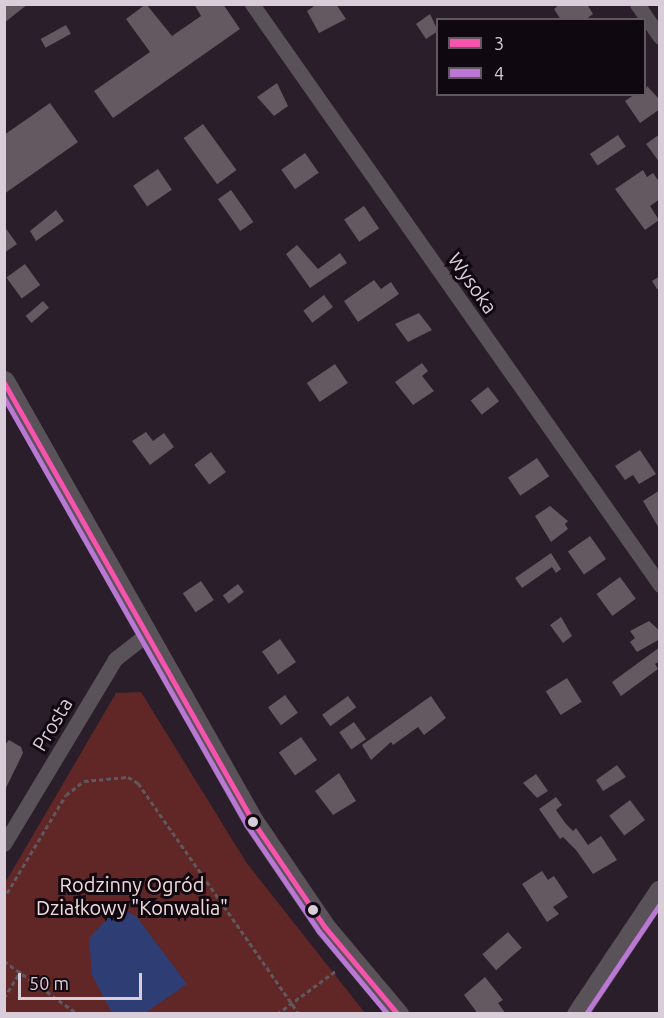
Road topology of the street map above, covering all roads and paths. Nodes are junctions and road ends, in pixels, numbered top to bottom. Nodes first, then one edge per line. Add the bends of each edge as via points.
1 (252, 4) edge
2 (637, 4) edge
3 (660, 37) edge
4 (4, 381) edge
5 (660, 585) edge
6 (146, 635) junction
7 (4, 844) edge
8 (660, 890) edge
9 (7, 893) dead end
10 (4, 961) edge
11 (339, 969) dead end
12 (21, 971) junction
13 (4, 998) edge
14 (291, 1004) junction
15 (78, 1014) edge
16 (278, 1014) edge
17 (298, 1014) edge
18 (398, 1014) edge
19 (578, 1014) edge

1 - 5 street, Wysoka
2 - 3 street
4 - 6 main road
6 - 7 street, Prosta via 115,659
6 - 18 main road via 276,857 325,927
8 - 19 main road
9 - 14 path via 66,795 84,781 128,777 138,783
10 - 12 path
11 - 14 path
12 - 13 path
12 - 15 path
14 - 16 path
14 - 17 path

